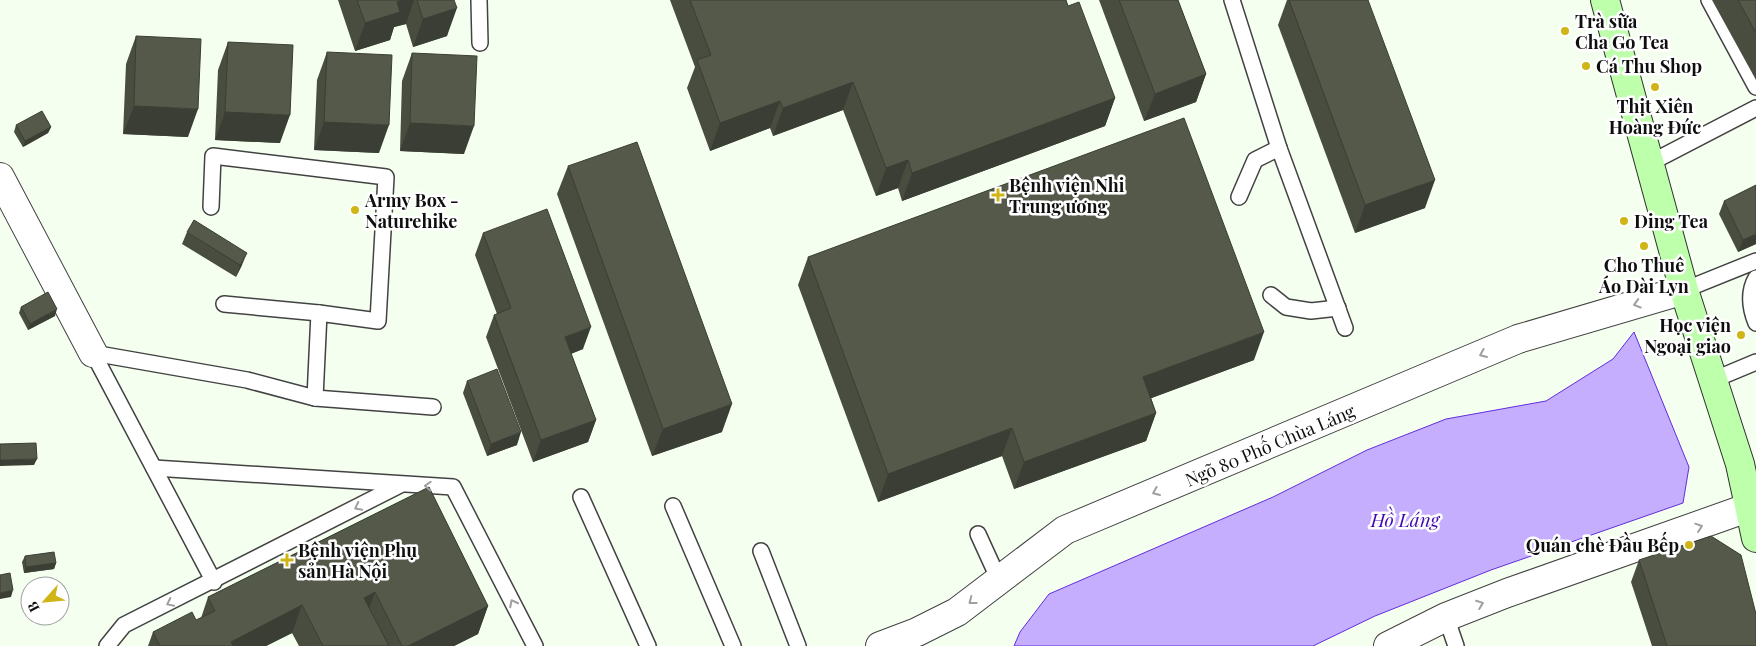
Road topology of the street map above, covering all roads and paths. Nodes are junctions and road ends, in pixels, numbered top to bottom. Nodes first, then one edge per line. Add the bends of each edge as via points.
1 (479, 0) edge
2 (1232, 0) edge
3 (1605, 0) edge
4 (1708, 0) edge
5 (480, 43) dead end
6 (1756, 87) edge
7 (1756, 108) edge
8 (1279, 148) junction
9 (1650, 163) junction
10 (0, 177) edge
11 (1239, 197) dead end
12 (210, 207) dead end
13 (8, 210) edge
14 (1756, 261) edge
15 (1756, 278) edge
16 (1684, 290) junction
17 (1271, 294) dead end
18 (224, 304) dead end
19 (1338, 308) junction
20 (319, 313) junction
21 (1756, 323) edge
22 (1344, 328) dead end
23 (93, 353) junction
24 (1756, 362) edge
25 (1713, 380) junction
26 (315, 398) junction
27 (433, 407) dead end
28 (154, 468) junction
29 (1749, 469) edge
30 (402, 485) junction
31 (581, 497) dead end
32 (673, 506) dead end
33 (1750, 507) junction
34 (978, 534) dead end
35 (1756, 538) edge
36 (761, 551) dead end
37 (999, 580) junction
38 (214, 582) junction
39 (1446, 617) junction
40 (107, 646) edge
41 (535, 646) edge
42 (648, 646) edge
43 (733, 646) edge
44 (798, 646) edge
45 (880, 646) edge
46 (1388, 646) edge
47 (1456, 646) edge

1 - 5 lane
2 - 8 lane
3 - 9 street
4 - 6 lane
7 - 9 lane
8 - 11 lane via 1255,160
8 - 19 lane
9 - 16 street
10 - 13 street
12 - 20 lane via 213,156 386,177 378,321
13 - 23 street
14 - 16 lane
15 - 21 lane via 1750,298
16 - 25 street
16 -> 37 street, Ngõ 80 Phố Chùa Láng via 1518,339 1065,530
17 - 19 lane via 1286,307 1311,311
18 - 20 lane
19 - 22 lane
20 - 26 lane
23 - 26 lane via 247,380
23 - 28 lane
24 - 25 lane
25 - 29 street
26 - 27 lane
28 - 30 lane
28 - 38 lane
29 - 33 street
30 -> 38 lane
41 -> 30 lane via 453,487
31 - 42 lane
32 - 43 lane
33 - 35 street
39 -> 33 street
34 - 37 lane
36 - 44 lane
37 -> 45 street, Ngõ 80 Phố Chùa Láng via 957,612
38 -> 40 lane via 124,625
39 - 46 street
39 - 47 lane

